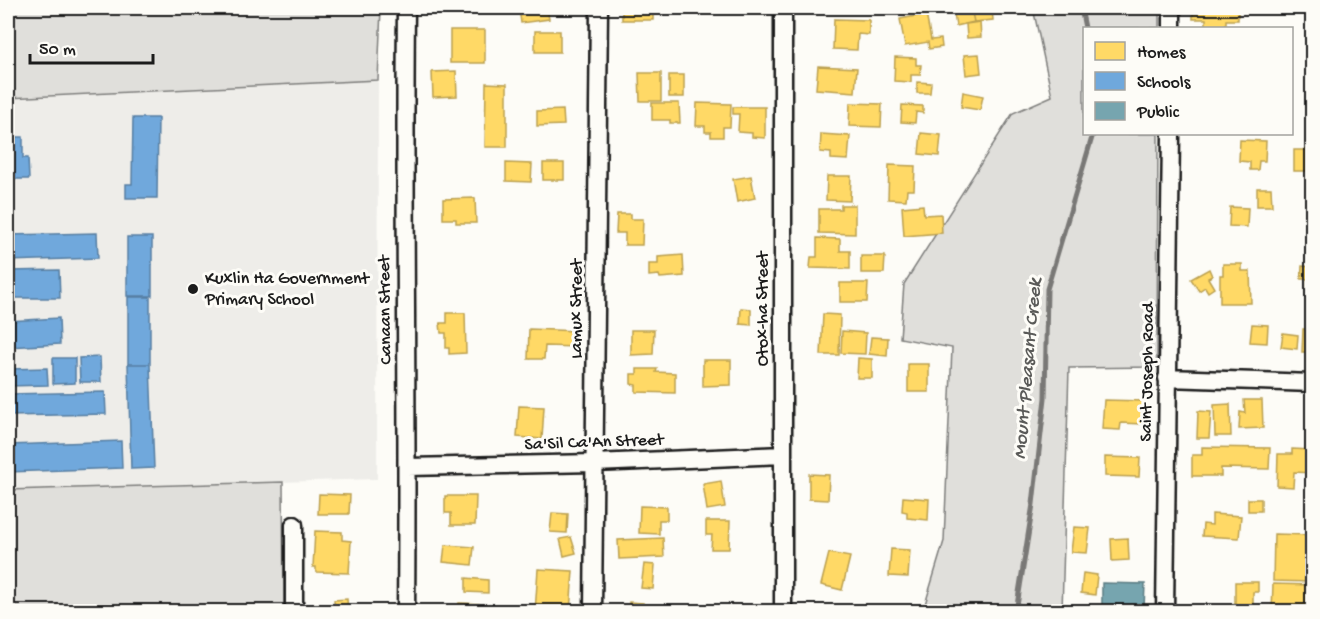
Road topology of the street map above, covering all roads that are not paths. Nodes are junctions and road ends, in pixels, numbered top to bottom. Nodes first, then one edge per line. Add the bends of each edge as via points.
1 (406, 8) edge
2 (599, 8) edge
3 (783, 8) edge
4 (1172, 8) edge
5 (1172, 27) edge
6 (1171, 135) edge
7 (1167, 378) junction
8 (1312, 383) edge
9 (782, 454) junction
10 (595, 464) junction
11 (407, 467) junction
12 (294, 525) dead end
13 (294, 612) edge
14 (406, 612) edge
15 (593, 612) edge
16 (783, 612) edge
17 (1165, 612) edge

1 - 11 street, Canaan Street
2 - 10 street, Lamux Street
3 - 9 street, Otox-ha Street
4 - 5 street
6 - 7 street, Saint Joseph Road
7 - 8 street
7 - 17 street, Saint Joseph Road
9 - 10 street, Sa'Sil Ca'An Street
9 - 16 street, Otox-ha Street
10 - 11 street, Sa'Sil Ca'An Street
10 - 15 street, Lamux Street
11 - 14 street, Canaan Street
12 - 13 street

